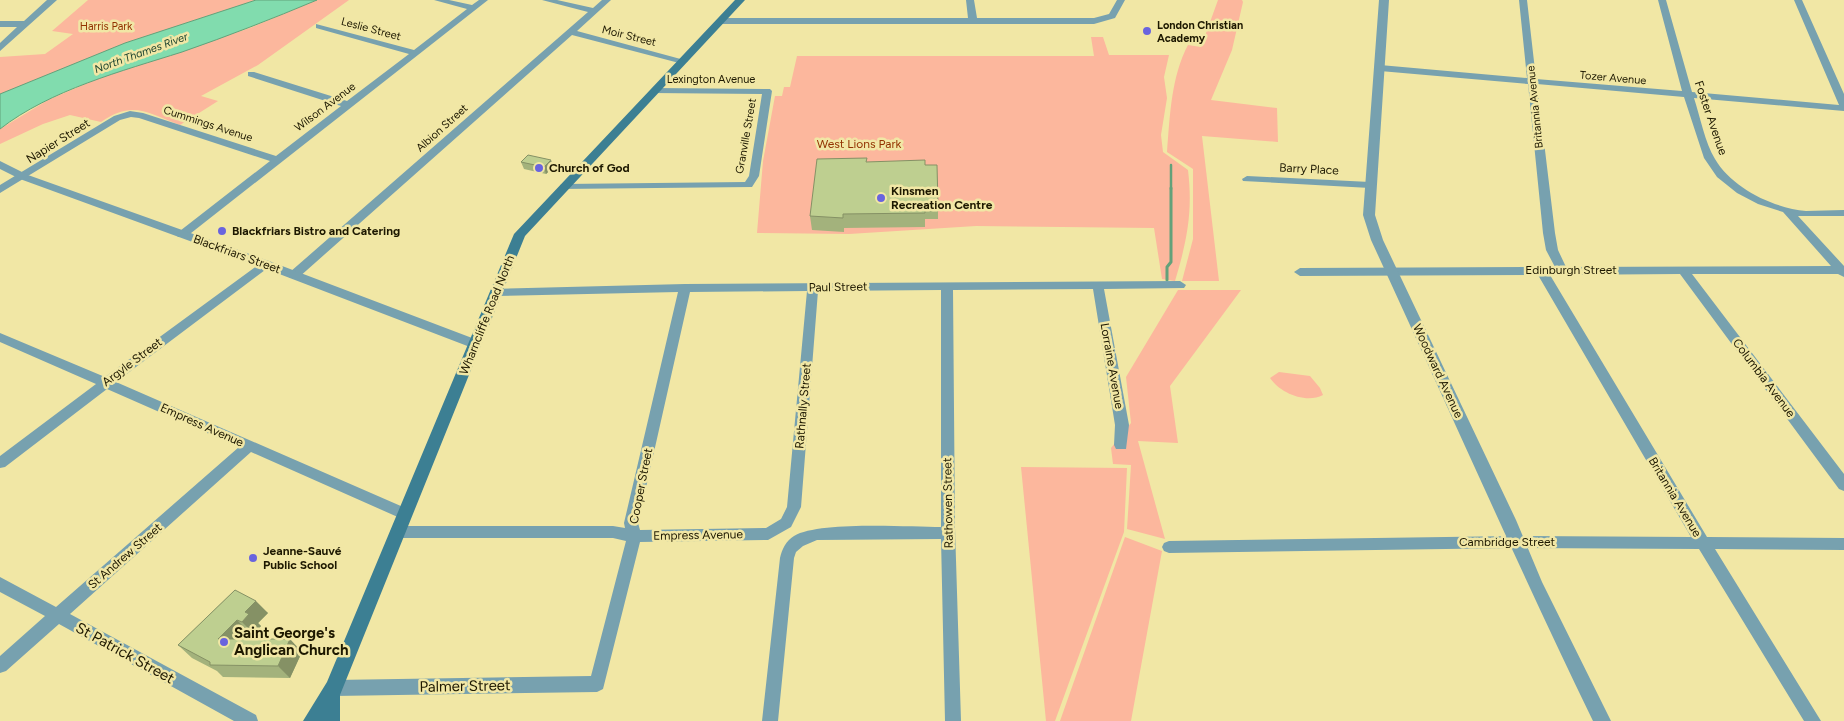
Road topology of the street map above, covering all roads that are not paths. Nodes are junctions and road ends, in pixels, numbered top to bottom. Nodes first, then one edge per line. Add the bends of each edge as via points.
1 (52, 0) edge
2 (438, 0) edge
3 (484, 0) edge
4 (546, 0) edge
5 (606, 0) edge
6 (740, 0) edge
7 (970, 0) edge
8 (1121, 0) edge
9 (1384, 0) edge
10 (1523, 0) edge
11 (1662, 0) edge
12 (1798, 0) edge
13 (473, 8) junction
14 (594, 11) junction
15 (720, 21) junction
16 (973, 21) junction
17 (0, 24) edge
18 (25, 24) junction
19 (319, 26) dead end
20 (569, 32) junction
21 (0, 48) edge
22 (417, 53) junction
23 (683, 61) junction
24 (1380, 68) junction
25 (251, 74) dead end
26 (1533, 82) junction
27 (767, 90) joint
28 (655, 91) junction
29 (1688, 96) junction
30 (349, 105) junction
31 (1844, 107) edge
32 (130, 114) joint
33 (278, 160) junction
34 (0, 164) edge
35 (24, 177) junction
36 (1247, 179) dead end
37 (1370, 185) junction
38 (564, 187) junction
39 (0, 190) edge
40 (1788, 210) junction
41 (1844, 213) edge
42 (182, 234) junction
43 (264, 264) junction
44 (1391, 270) junction
45 (1540, 270) junction
46 (1562, 270) junction
47 (1683, 270) junction
48 (1300, 272) dead end
49 (1843, 272) edge
50 (294, 275) junction
51 (1180, 285) dead end
52 (947, 286) junction
53 (1098, 286) junction
54 (813, 287) junction
55 (686, 288) junction
56 (496, 292) junction
57 (0, 337) edge
58 (475, 344) junction
59 (104, 382) junction
60 (1120, 445) dead end
61 (249, 446) junction
62 (0, 463) edge
63 (1844, 485) edge
64 (405, 514) junction
65 (786, 523) joint
66 (397, 532) junction
67 (948, 533) junction
68 (634, 536) junction
69 (1516, 542) junction
70 (1702, 542) junction
71 (1844, 544) edge
72 (1169, 547) dead end
73 (0, 584) edge
74 (57, 616) junction
75 (0, 666) edge
76 (597, 684) joint
77 (332, 690) junction
78 (250, 721) edge
79 (312, 721) edge
80 (332, 721) edge
81 (770, 721) edge
82 (953, 721) edge
83 (1602, 721) edge
84 (1813, 721) edge

1 - 18 street
2 - 13 street
3 - 13 street, Wilson Avenue
4 - 14 street
5 - 14 street, Albion Street
6 - 15 main road, Wharncliffe Road North
7 - 16 street
8 - 16 street via 1109,19
9 - 24 street, Woodward Avenue
10 - 26 street, Britannia Avenue
11 - 29 street, Foster Avenue
12 - 31 street
13 - 22 street, Wilson Avenue
14 - 20 street, Albion Street
15 - 16 street
15 - 23 main road, Wharncliffe Road North
17 - 18 street
18 - 21 street
19 - 22 street, Leslie Street
20 - 23 street, Moir Street
20 - 50 street, Albion Street
22 - 30 street, Wilson Avenue
23 - 28 main road, Wharncliffe Road North
24 - 26 street, Tozer Avenue
24 - 37 street, Woodward Avenue
25 - 30 street
26 - 29 street, Tozer Avenue
26 - 46 street, Britannia Avenue via 1552,250
27 - 28 street, Lexington Avenue
27 - 38 street, Granville Street via 754,176 748,185
28 - 38 main road, Wharncliffe Road North
29 - 31 street, Tozer Avenue
29 - 40 street, Foster Avenue via 1709,158 1722,175 1741,191
30 - 33 street, Wilson Avenue
32 - 33 street, Cummings Avenue
32 - 35 street, Napier Street via 117,118
33 - 42 street, Wilson Avenue
34 - 35 street, Blackfriars Street
35 - 39 street, Napier Street
35 - 42 street, Blackfriars Street
36 - 37 street, Barry Place
37 - 44 street, Woodward Avenue via 1369,215
38 - 56 main road, Wharncliffe Road North via 520,234
40 - 41 street, Foster Avenue via 1805,214
40 - 49 street
42 - 43 street, Blackfriars Street
43 - 50 street, Blackfriars Street
43 - 59 street, Argyle Street
44 - 45 street, Edinburgh Street
44 - 48 street, Edinburgh Street
44 - 69 street, Woodward Avenue
45 - 46 street, Edinburgh Street
45 - 70 street, Britannia Avenue
46 - 47 street, Edinburgh Street
47 - 49 street, Edinburgh Street
47 - 63 street, Columbia Avenue
50 - 58 street, Blackfriars Street
51 - 53 street, Paul Street
52 - 53 street, Paul Street
52 - 54 street, Paul Street
52 - 67 street, Rathowen Street
53 - 60 street, Lorraine Avenue via 1122,425
54 - 55 street, Paul Street
54 - 65 street, Rathnally Street via 794,507
55 - 56 street, Paul Street
55 - 68 street, Cooper Street via 631,523
56 - 58 main road, Wharncliffe Road North
57 - 59 street, Empress Avenue
58 - 64 main road, Wharncliffe Road North
59 - 61 street, Empress Avenue
59 - 62 street, Argyle Street
61 - 64 street, Empress Avenue
61 - 74 street, St Andrew Street
64 - 66 main road, Wharncliffe Road North
65 - 68 street, Empress Avenue via 768,534
66 - 68 street, Empress Avenue via 612,532
66 - 77 main road, Wharncliffe Road North
67 - 81 street via 817,534 797,539 789,548 787,558
67 - 82 street, Rathowen Street
68 - 76 street, Cooper Street
69 - 70 street, Cambridge Street
69 - 72 street, Cambridge Street
69 - 83 street, Woodward Avenue
70 - 71 street, Cambridge Street
70 - 84 street, Britannia Avenue
73 - 74 street, St Patrick Street
74 - 75 street, St Andrew Street
74 - 78 street, St Patrick Street
76 - 77 street, Palmer Street
77 - 79 main road, Wharncliffe Road North
77 - 80 main road, Wharncliffe Road North

